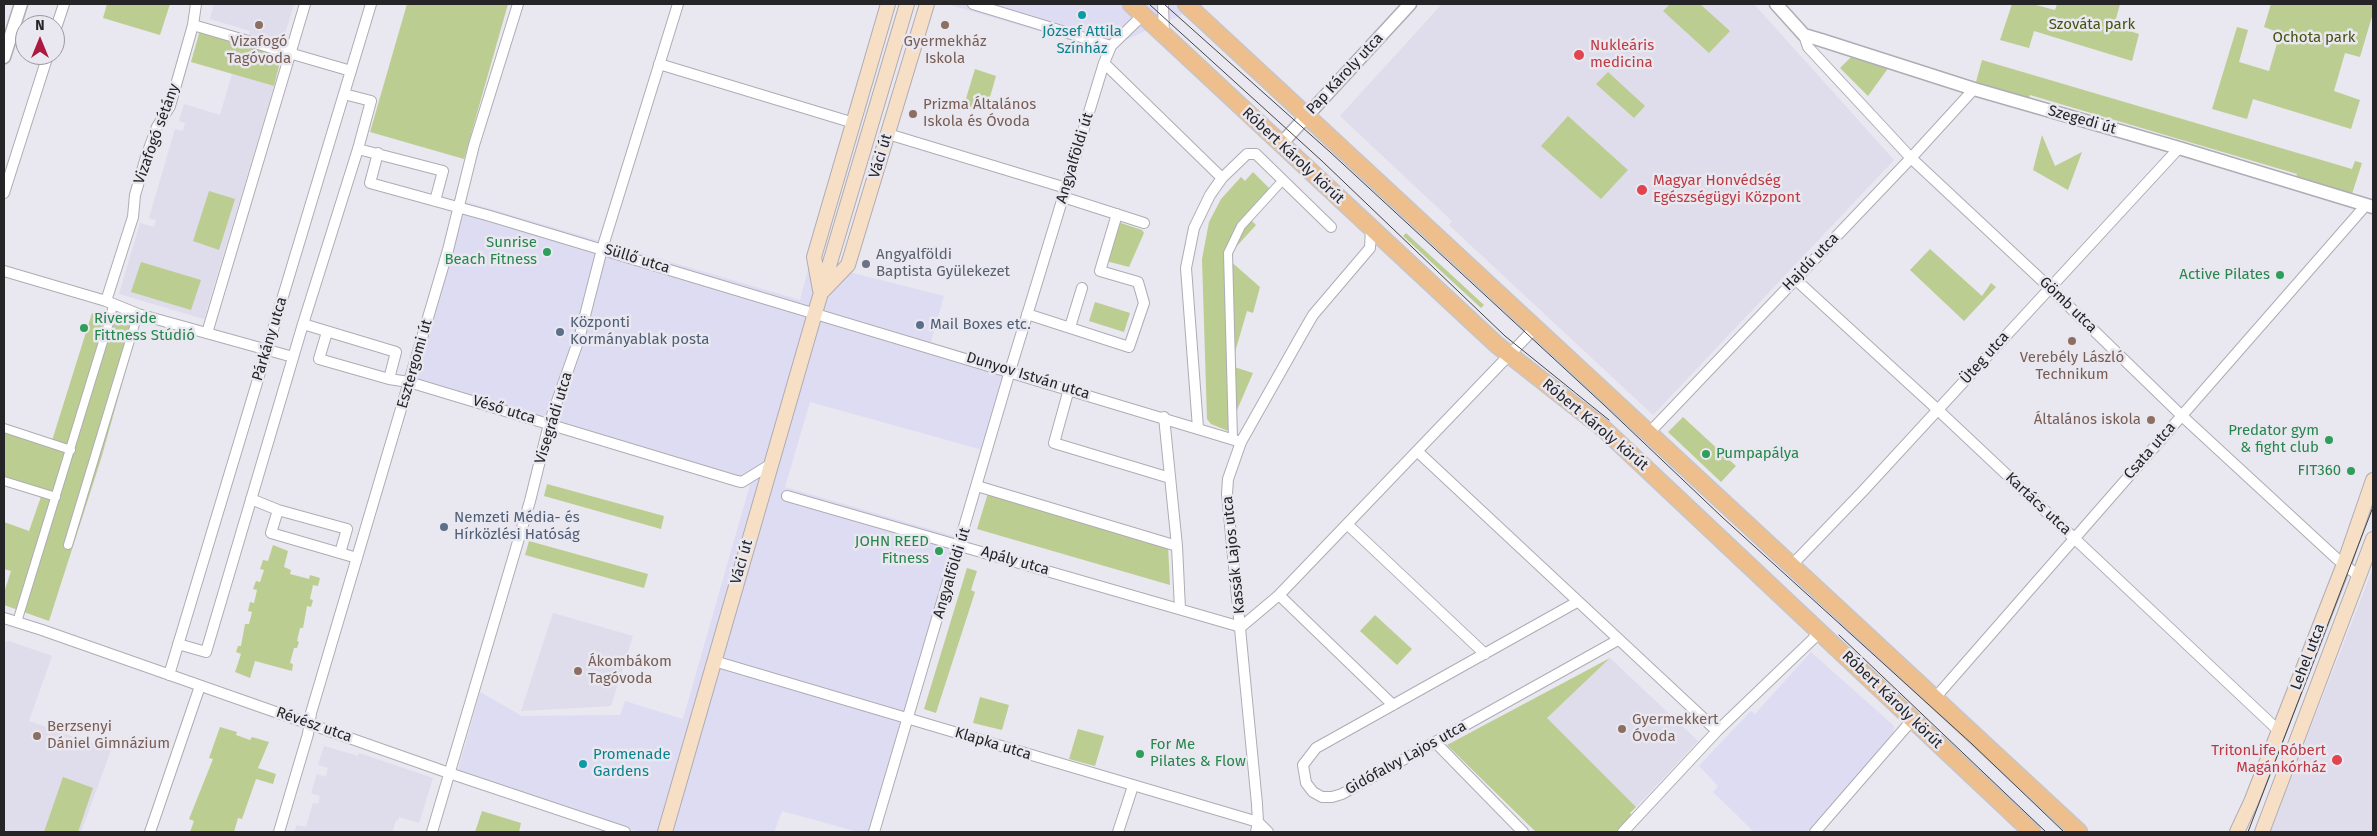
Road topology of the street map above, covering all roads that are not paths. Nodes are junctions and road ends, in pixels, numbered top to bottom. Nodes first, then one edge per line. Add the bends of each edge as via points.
1 (21, 4) edge
2 (196, 4) edge
3 (305, 4) edge
4 (371, 4) edge
5 (518, 4) edge
6 (678, 4) edge
7 (888, 4) edge
8 (908, 4) edge
9 (973, 4) edge
10 (1163, 4) edge
11 (1186, 4) edge
12 (1410, 4) edge
13 (1776, 4) edge
14 (924, 6) edge
15 (1137, 9) edge
16 (193, 25) junction
17 (1804, 34) junction
18 (1164, 36) junction
19 (1110, 46) junction
20 (290, 52) junction
21 (4, 58) edge
22 (1104, 63) junction
23 (660, 64) junction
24 (45, 65) edge
25 (351, 70) junction
26 (1974, 89) junction
27 (344, 94) junction
28 (1306, 116) junction
29 (854, 123) junction
30 (888, 134) junction
31 (1280, 145) junction
32 (2179, 148) junction
33 (358, 149) junction
34 (378, 153) junction
35 (1911, 158) junction
36 (1222, 178) junction
37 (1283, 180) junction
38 (4, 193) edge
39 (1065, 193) junction
40 (434, 201) junction
41 (459, 206) junction
42 (2370, 206) edge
43 (1116, 214) junction
44 (1144, 223) dead end
45 (1331, 227) dead end
46 (1371, 229) junction
47 (602, 249) junction
48 (4, 271) edge
49 (1795, 279) junction
50 (2050, 287) junction
51 (1082, 288) dead end
52 (821, 293) junction
53 (109, 303) junction
54 (815, 313) junction
55 (138, 314) junction
56 (1027, 314) junction
57 (303, 324) junction
58 (1070, 327) junction
59 (1535, 328) junction
60 (327, 332) junction
61 (207, 333) junction
62 (267, 350) junction
63 (1510, 355) junction
64 (294, 357) junction
65 (1010, 371) junction
66 (389, 379) junction
67 (410, 382) junction
68 (1069, 389) junction
69 (1938, 410) junction
70 (2182, 415) junction
71 (1164, 417) junction
72 (549, 424) junction
73 (4, 428) edge
74 (1198, 428) junction
75 (1648, 434) junction
76 (1237, 440) junction
77 (71, 450) junction
78 (1418, 451) junction
79 (771, 464) junction
80 (1170, 478) junction
81 (2373, 480) edge
82 (4, 481) edge
83 (978, 486) junction
84 (787, 496) dead end
85 (56, 497) junction
86 (251, 498) junction
87 (278, 510) junction
88 (1347, 524) junction
89 (2074, 538) junction
90 (2373, 540) edge
91 (68, 545) dead end
92 (960, 545) junction
93 (1177, 546) junction
94 (340, 553) junction
95 (357, 558) junction
96 (2344, 564) junction
97 (1790, 567) junction
98 (2360, 576) junction
99 (1279, 596) junction
100 (1577, 602) junction
101 (1180, 609) junction
102 (4, 618) edge
103 (17, 622) junction
104 (1241, 627) junction
105 (1816, 629) junction
106 (1618, 640) junction
107 (178, 644) junction
108 (1485, 654) junction
109 (714, 661) junction
110 (169, 675) junction
111 (200, 686) junction
112 (1935, 698) junction
113 (1393, 705) junction
114 (908, 719) junction
115 (1913, 719) junction
116 (310, 724) junction
117 (2279, 730) junction
118 (1717, 731) junction
119 (1435, 742) junction
120 (449, 773) junction
121 (1133, 786) junction
122 (1257, 827) edge
123 (150, 832) edge
124 (279, 832) edge
125 (432, 832) edge
126 (624, 832) edge
127 (665, 832) edge
128 (874, 832) edge
129 (1118, 832) edge
130 (1268, 832) edge
131 (1523, 832) edge
132 (1623, 832) edge
133 (1815, 832) edge
134 (2032, 832) edge
135 (2079, 832) edge
136 (2237, 832) edge
137 (2262, 832) edge

1 - 21 street
2 - 16 street, Vizafogó sétány
3 - 20 street
4 - 25 street, Párkány utca
5 - 41 street, Esztergomi út via 474,145
6 - 23 street, Visegrádi utca
7 - 29 main road, Váci út
8 - 52 main road, Váci út
9 - 19 street
10 - 18 street
11 - 28 main road, Róbert Károly körút
12 - 28 street, Pap Károly utca
13 - 17 street
14 - 30 main road, Váci út
15 - 18 main road, Róbert Károly körút
15 - 19 street, Angyalföldi út
16 - 20 street
16 - 53 street, Vizafogó sétány via 170,106 146,157
17 - 26 street, Szegedi út
17 - 35 street, Gömb utca via 1808,47
18 - 31 main road, Róbert Károly körút
19 - 22 street, Angyalföldi út
20 - 25 street
20 - 61 street
22 - 36 street
22 - 39 street, Angyalföldi út
23 - 29 street
23 - 47 street, Visegrádi utca
24 - 38 street
25 - 27 street, Párkány utca
26 - 32 street, Szegedi út
26 - 35 street, Hajdú utca
27 - 33 street via 371,101
27 - 62 street, Párkány utca
28 - 31 street, Pap Károly utca
28 - 59 main road, Róbert Károly körút
29 - 52 main road, Váci út via 814,257
30 - 39 street
30 - 52 main road, Váci út via 848,265
31 - 46 main road, Róbert Károly körút
32 - 42 street, Szegedi út
32 - 50 street, Üteg utca
33 - 34 street
33 - 57 street
34 - 40 street, Süllő utca via 370,183
34 - 40 street via 443,171
35 - 49 street, Hajdú utca
35 - 50 street, Gömb utca
36 - 37 street via 1247,154 1256,154
36 - 74 street via 1194,228 1186,268
37 - 45 street
37 - 76 street via 1241,226 1228,253
39 - 43 street
39 - 56 street, Angyalföldi út
40 - 41 street, Süllő utca
41 - 47 street, Süllő utca
41 - 67 street, Esztergomi út
42 - 70 street, Csata utca
43 - 44 street
43 - 58 street via 1100,271 1138,282 1144,303 1130,347
46 - 63 main road, Róbert Károly körút
46 - 76 street, Kassák Lajos utca via 1370,248 1313,316
47 - 54 street, Süllő utca
47 - 72 street, Visegrádi utca via 578,339
48 - 53 street
49 - 69 street, Kartács utca
49 - 75 street, Hajdú utca
50 - 69 street, Üteg utca
50 - 70 street, Gömb utca
51 - 58 street
52 - 54 main road, Váci út
53 - 55 street
53 - 77 street via 110,319
54 - 65 street, Dunyov István utca
54 - 79 main road, Váci út
55 - 61 street
55 - 91 street
56 - 58 street
56 - 65 street, Angyalföldi út
57 - 60 street, Esztergomi út
57 - 64 street
59 - 63 street
59 - 75 main road, Róbert Károly körút
60 - 66 street, Esztergomi út via 396,352
60 - 66 street, Véső utca via 319,359
61 - 62 street
62 - 64 street
62 - 107 street, Párkány utca
63 - 78 street
63 - 105 main road, Róbert Károly körút via 1604,429
64 - 86 street
65 - 68 street, Dunyov István utca
65 - 83 street, Angyalföldi út
66 - 67 street, Véső utca
67 - 72 street, Véső utca
67 - 95 street, Esztergomi út
68 - 71 street, Dunyov István utca
68 - 80 street via 1054,443
69 - 89 street, Kartács utca
69 - 97 street, Üteg utca
70 - 89 street, Csata utca
70 - 96 street, Gömb utca
71 - 74 street, Dunyov István utca
71 - 80 street
72 - 79 street, Véső utca via 742,482
72 - 120 street, Visegrádi utca via 530,501
73 - 77 street
74 - 76 street, Dunyov István utca
75 - 97 main road, Róbert Károly körút
76 - 104 street, Kassák Lajos utca via 1227,494
77 - 85 street
78 - 88 street
78 - 100 street
79 - 109 main road, Váci út
80 - 93 street
81 - 96 main road, Lehel utca
82 - 85 street
83 - 92 street, Angyalföldi út
83 - 93 street
84 - 92 street, Apály utca
85 - 103 street
86 - 87 street
86 - 107 street via 206,652
87 - 94 street via 346,529
87 - 94 street via 271,533
88 - 99 street
88 - 108 street
89 - 112 street, Csata utca
89 - 117 street, Kartács utca
90 - 98 main road, Lehel utca
92 - 101 street, Apály utca
92 - 114 street, Angyalföldi út
93 - 101 street
94 - 95 street
95 - 116 street, Esztergomi út
96 - 98 street, Gömb utca
96 - 117 main road, Lehel utca
97 - 112 main road, Róbert Károly körút
98 - 137 main road, Lehel utca
99 - 104 street
99 - 113 street
100 - 106 street
100 - 108 street, Gidófalvy Lajos utca
101 - 104 street, Apály utca
102 - 103 street, Révész utca
103 - 110 street, Révész utca
104 - 122 street, Kassák Lajos utca
105 - 115 main road, Róbert Károly körút
105 - 118 street via 1814,638
106 - 118 street
106 - 119 street, Gidófalvy Lajos utca
107 - 110 street, Párkány utca
108 - 113 street, Gidófalvy Lajos utca
109 - 114 street, Klapka utca
109 - 127 main road, Váci út
110 - 111 street, Révész utca
111 - 116 street, Révész utca
111 - 123 street
112 - 135 main road, Róbert Károly körút
113 - 119 street, Gidófalvy Lajos utca via 1316,748 1304,765 1306,783 1313,792 1322,797 1342,794
114 - 121 street, Klapka utca
114 - 128 street, Angyalföldi út
115 - 133 street
115 - 134 main road, Róbert Károly körút
116 - 120 street, Révész utca
116 - 124 street, Esztergomi út
117 - 136 main road, Lehel utca
118 - 132 street
119 - 131 street
120 - 125 street, Visegrádi utca
120 - 126 street, Révész utca
121 - 122 street, Klapka utca
121 - 129 street
122 - 130 street, Klapka utca

